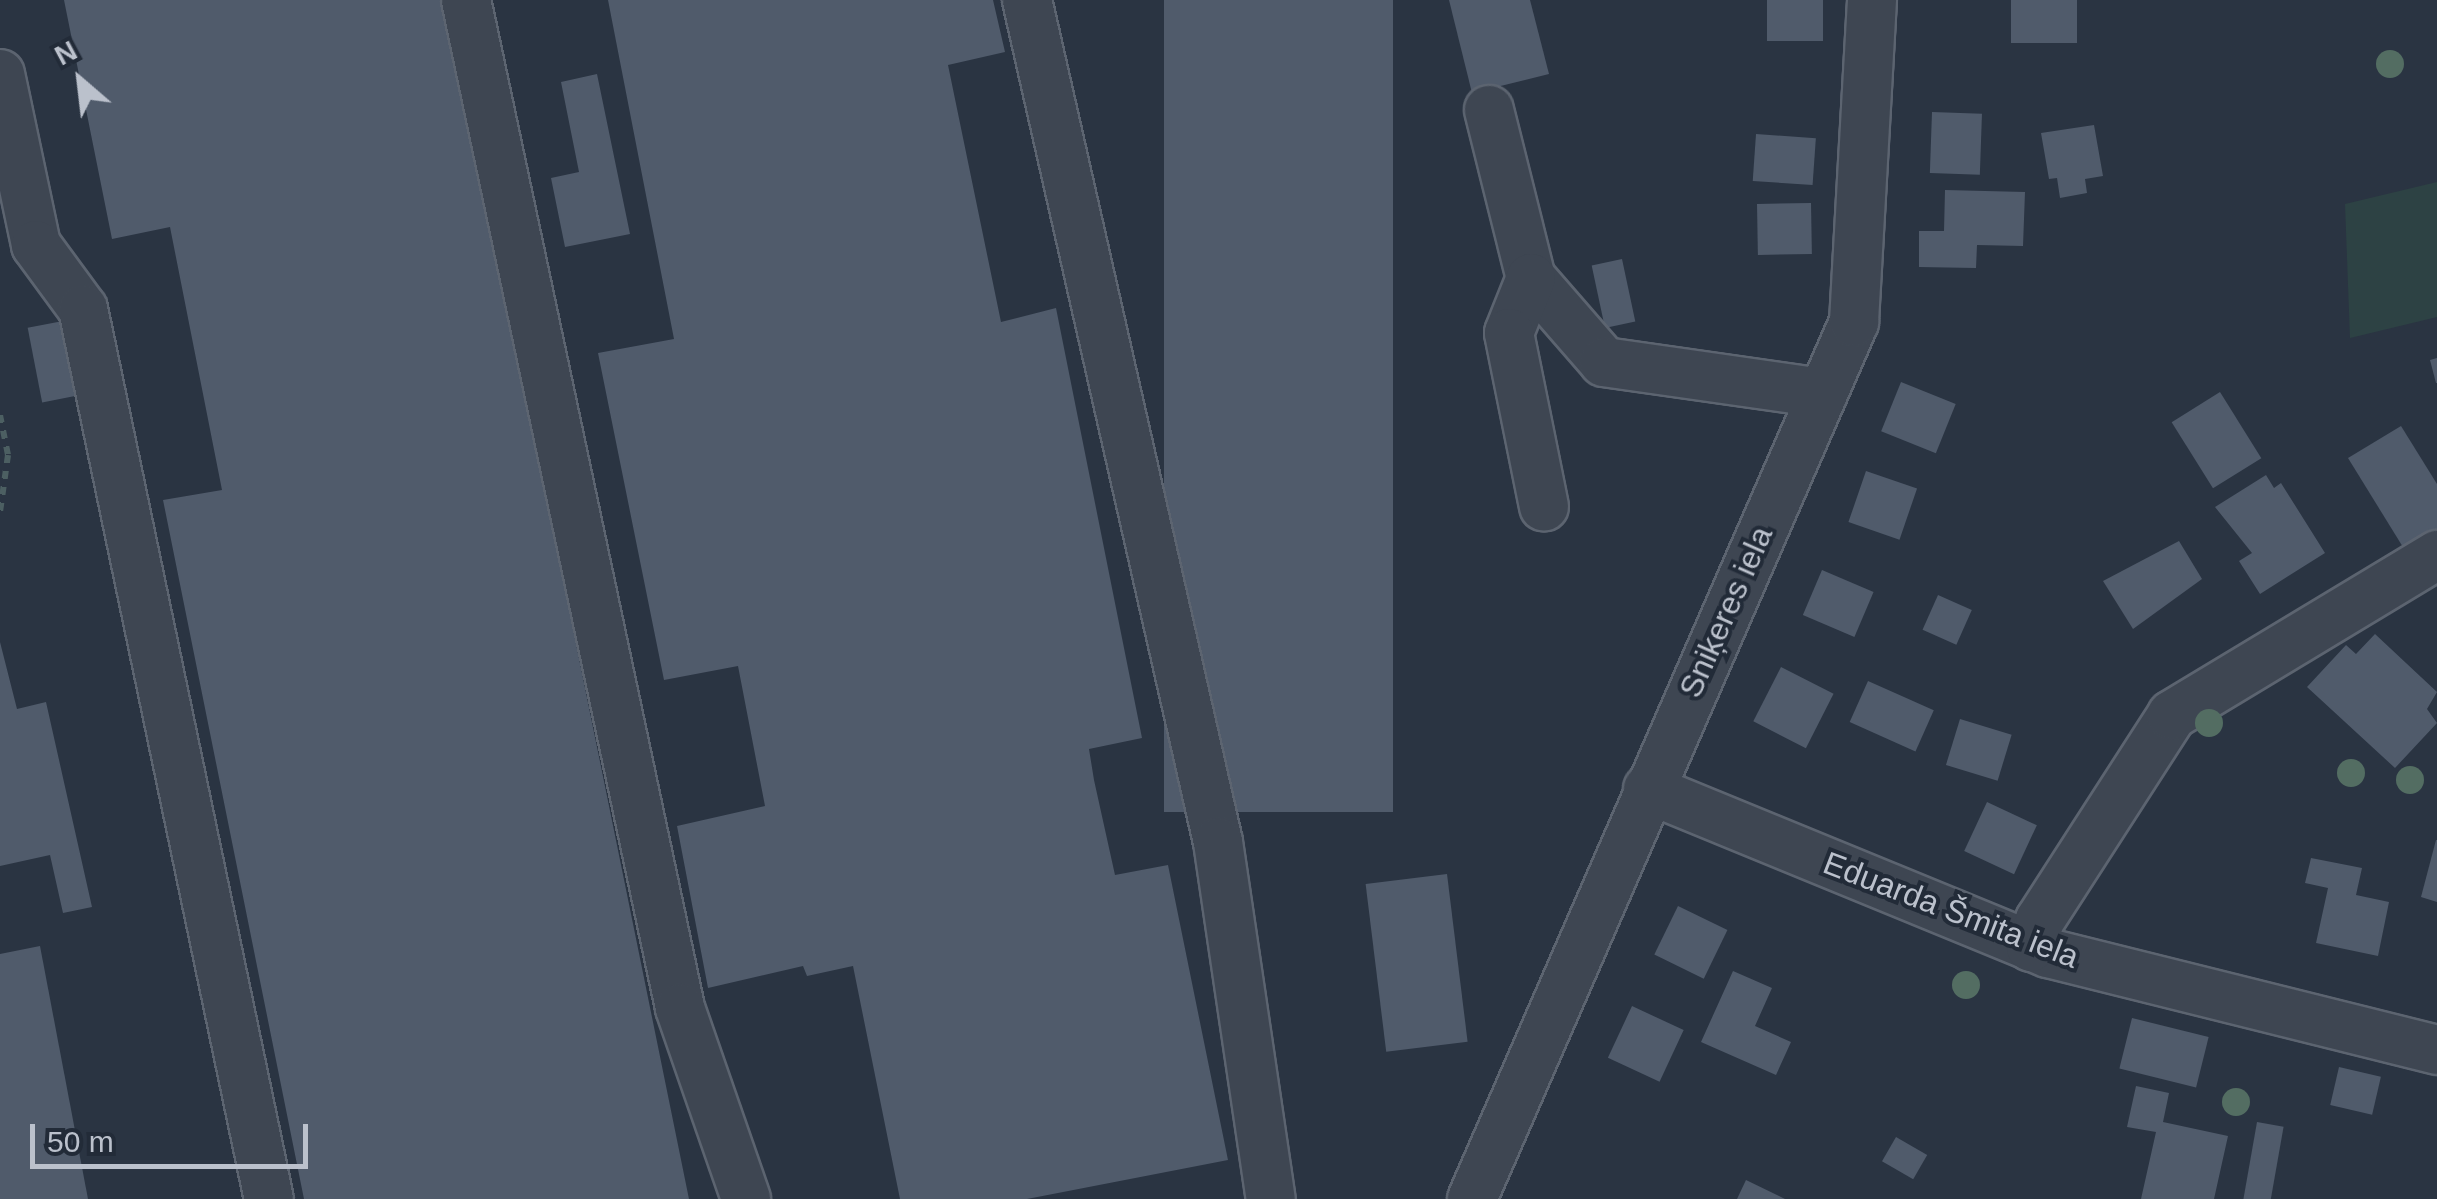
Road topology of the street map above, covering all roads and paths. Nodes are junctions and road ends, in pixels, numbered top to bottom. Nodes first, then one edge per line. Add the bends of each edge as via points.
1 (466, 0) edge
2 (1027, 0) edge
3 (1872, 0) edge
4 (0, 74) edge
5 (1488, 110) dead end
6 (1531, 278) junction
7 (1823, 393) junction
8 (0, 415) edge
9 (1544, 507) dead end
10 (0, 512) edge
11 (2437, 555) edge
12 (1648, 789) junction
13 (2031, 947) junction
14 (2437, 1050) edge
15 (269, 1199) edge
16 (746, 1199) edge
17 (1271, 1199) edge
18 (1472, 1199) edge

1 - 16 street via 680,1008
2 - 17 street via 1218,842
3 - 7 street, Sniķeres iela via 1854,322
4 - 15 street via 36,245 83,309
5 - 6 street
6 - 7 street via 1604,362
6 - 9 street via 1509,332
7 - 12 street, Sniķeres iela
8 - 10 path via 8,455
11 - 13 street via 2172,716 2040,920
12 - 13 street, Eduarda Šmita iela
12 - 18 street, Sniķeres iela
13 - 14 street, Eduarda Šmita iela

